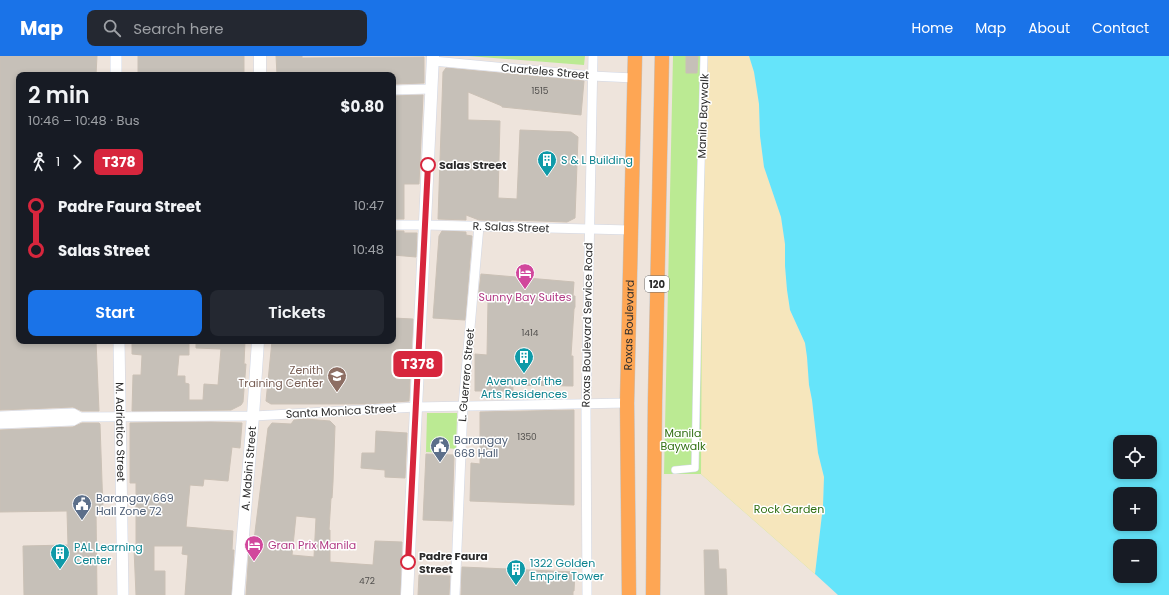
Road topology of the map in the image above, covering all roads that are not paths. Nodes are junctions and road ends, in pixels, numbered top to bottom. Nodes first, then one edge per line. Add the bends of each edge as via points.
1 (116, 56) edge
2 (260, 56) edge
3 (593, 56) edge
4 (635, 56) edge
5 (662, 56) edge
6 (704, 56) edge
7 (433, 58) edge
8 (116, 72) edge
9 (260, 72) edge
10 (592, 76) junction
11 (634, 78) junction
12 (431, 89) junction
13 (396, 90) edge
14 (425, 224) junction
15 (396, 225) edge
16 (479, 226) junction
17 (590, 229) junction
18 (630, 230) junction
19 (119, 344) edge
20 (258, 344) edge
21 (627, 402) junction
22 (586, 403) junction
23 (463, 406) junction
24 (416, 407) junction
25 (0, 416) edge
26 (80, 416) junction
27 (120, 416) junction
28 (253, 416) junction
29 (0, 424) edge
30 (675, 470) dead end
31 (123, 595) edge
32 (238, 595) edge
33 (407, 595) edge
34 (455, 595) edge
35 (587, 595) edge
36 (629, 595) edge
37 (654, 595) edge

1 - 8 street
2 - 9 main road
3 - 10 street, Roxas Boulevard Service Road
4 - 11 highway, Roxas Boulevard / 120
5 - 37 highway, 120
6 - 30 street, Manila Baywalk via 695,468
7 - 10 street, Cuarteles Street
7 - 12 main road
10 - 11 street, Cuarteles Street
10 - 17 street, Roxas Boulevard Service Road
11 - 18 highway, Roxas Boulevard / 120
12 - 13 street
12 - 14 main road
14 - 15 street, R. Salas Street
14 - 16 street, R. Salas Street
14 - 24 main road
16 - 17 street, R. Salas Street
16 - 23 street, L. Guerrero Street
17 - 18 street, R. Salas Street
17 - 22 street, Roxas Boulevard Service Road
18 - 21 highway, Roxas Boulevard / 120
19 - 27 street, M. Adriatico Street
20 - 28 main road, A. Mabini Street
21 - 22 street, Santa Monica Street
21 - 36 highway, Roxas Boulevard / 120
22 - 23 street, Santa Monica Street
22 - 35 street, Roxas Boulevard Service Road
23 - 24 street, Santa Monica Street
23 - 34 street, L. Guerrero Street
24 - 28 street, Santa Monica Street
24 - 33 main road
25 - 26 street, Santa Monica Street via 73,413
26 - 27 street, Santa Monica Street
26 - 29 street, Santa Monica Street via 73,421
27 - 28 street, Santa Monica Street
27 - 31 street, M. Adriatico Street
28 - 32 main road, A. Mabini Street

